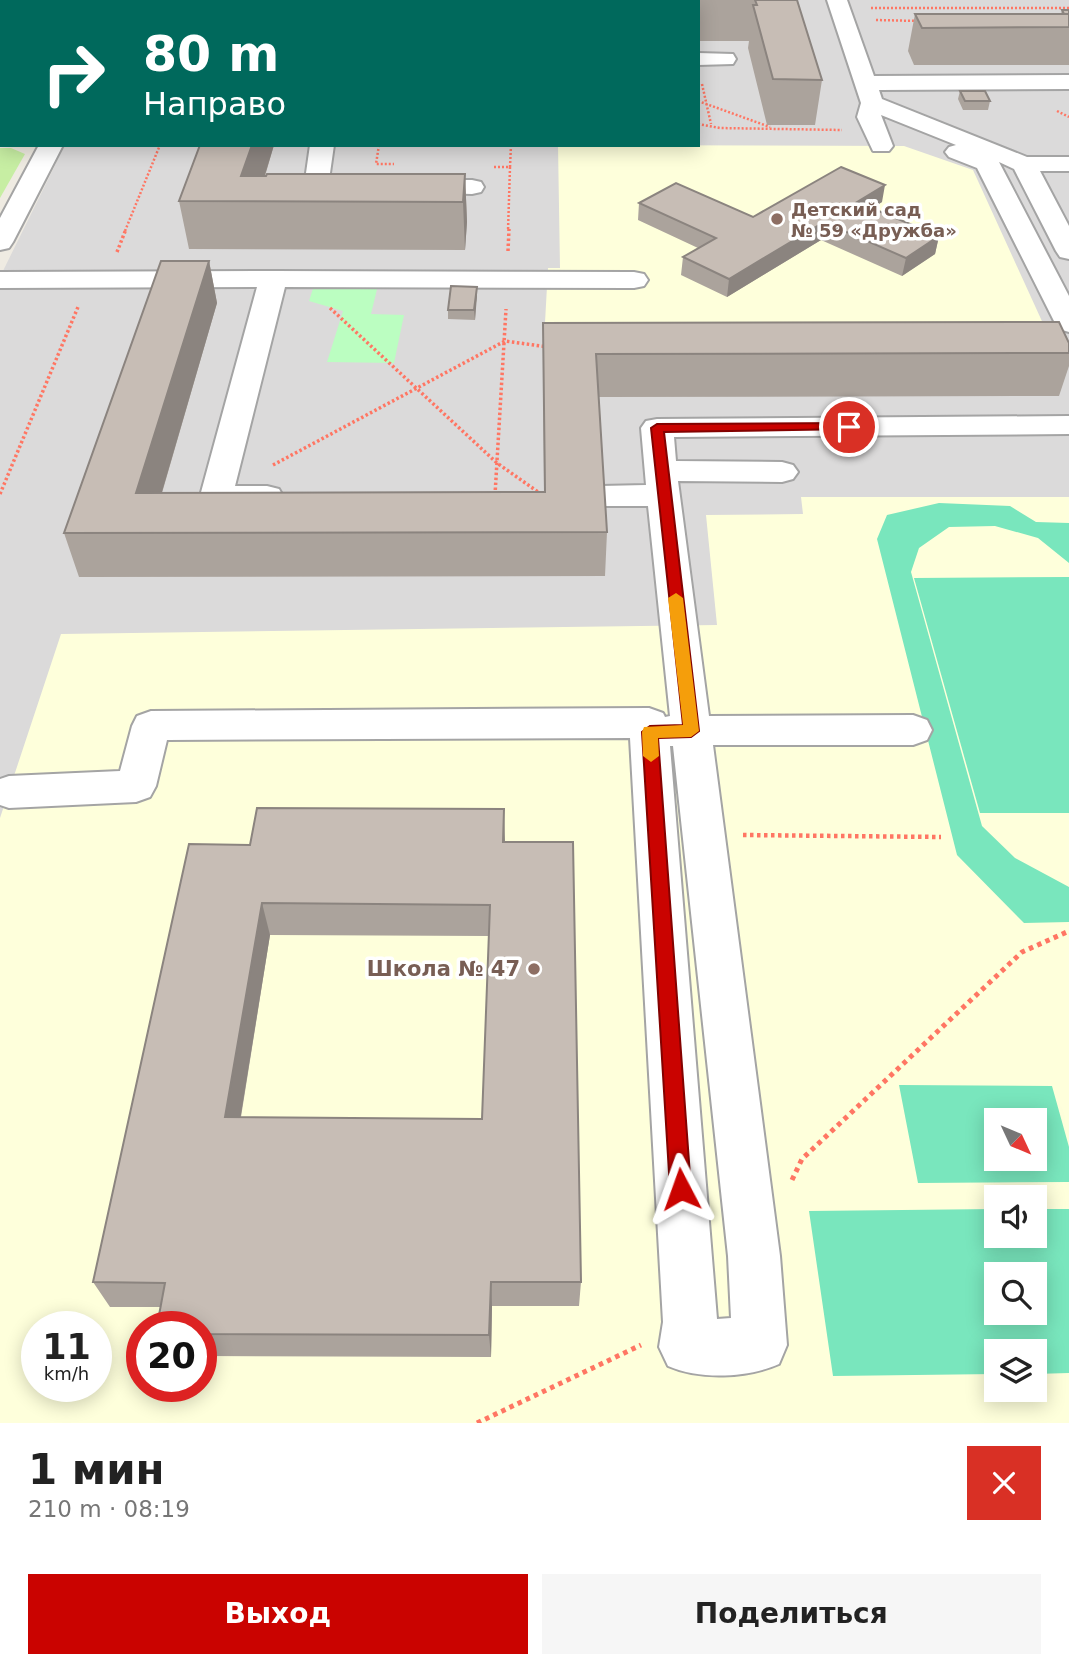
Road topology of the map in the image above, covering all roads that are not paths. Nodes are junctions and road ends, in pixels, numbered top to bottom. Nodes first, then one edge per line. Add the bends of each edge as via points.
1 (840, 9) edge
2 (725, 59) dead end
3 (700, 70) edge
4 (1069, 82) edge
5 (872, 116) junction
6 (322, 147) edge
7 (44, 150) edge
8 (1024, 164) junction
9 (1069, 164) edge
10 (472, 187) dead end
11 (0, 242) edge
12 (1069, 251) edge
13 (286, 279) junction
14 (0, 280) edge
15 (634, 280) dead end
16 (1069, 323) edge
17 (1069, 425) edge
18 (782, 472) dead end
19 (662, 483) junction
20 (300, 496) edge
21 (600, 496) edge
22 (913, 730) dead end
23 (670, 731) junction
24 (9, 792) dead end
25 (655, 816) junction
26 (703, 826) junction

1 - 5 street
2 - 3 street
4 - 5 street
5 - 8 street
5 - 16 street via 987,163
6 - 10 street via 316,187
7 - 11 street
8 - 9 street
8 - 12 street
13 - 14 street
13 - 15 street
13 - 20 street via 216,496
17 - 19 street via 657,428
18 - 19 street
19 - 21 street
19 - 23 street
22 - 23 street
23 - 24 street via 649,723 151,726 136,786
23 - 25 street
23 - 26 street
25 - 26 street
25 - 26 street via 690,1322 687,1347 760,1345 754,1256

